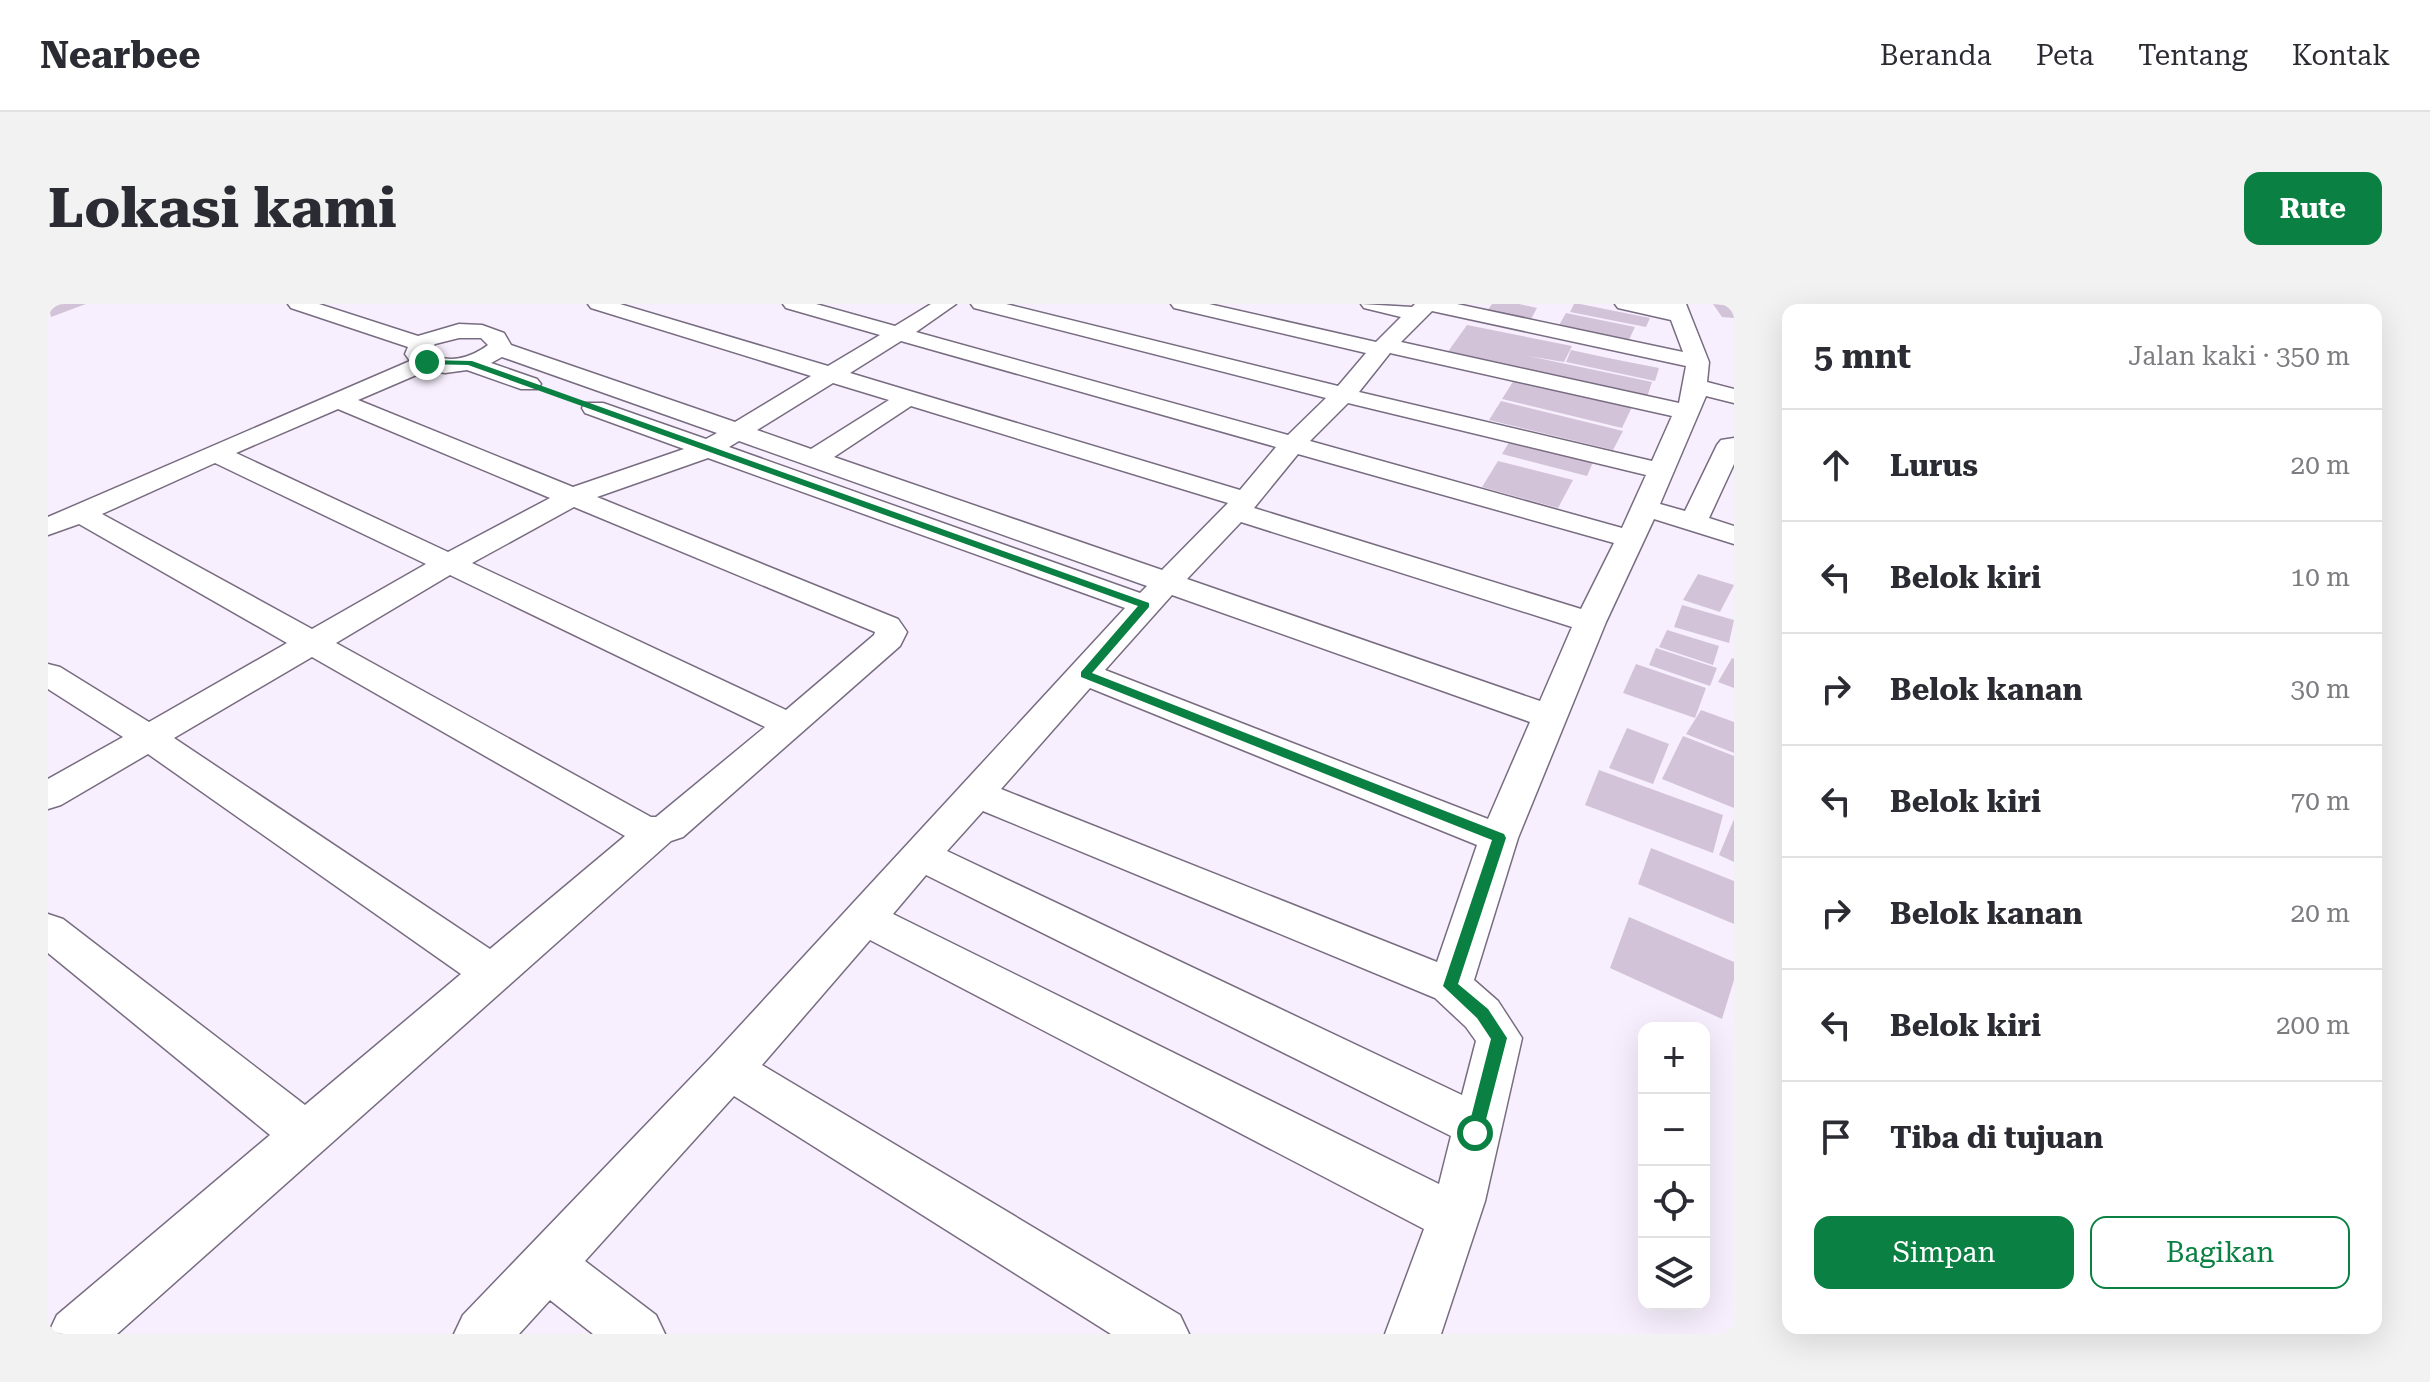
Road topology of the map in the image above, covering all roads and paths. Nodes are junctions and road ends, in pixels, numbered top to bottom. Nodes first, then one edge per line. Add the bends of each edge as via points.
1 (298, 304) edge
2 (598, 304) edge
3 (793, 304) edge
4 (946, 304) edge
5 (981, 304) edge
6 (1181, 304) edge
7 (1371, 304) edge
8 (1625, 304) edge
9 (1423, 307) edge
10 (1678, 310) edge
11 (414, 318) dead end
12 (459, 331) junction
13 (896, 335) junction
14 (499, 348) junction
15 (1383, 348) junction
16 (424, 353) junction
17 (469, 363) junction
18 (827, 375) junction
19 (1694, 386) junction
20 (1343, 395) junction
21 (1734, 396) edge
22 (906, 399) junction
23 (339, 401) junction
24 (739, 430) junction
25 (1733, 443) edge
26 (1293, 444) junction
27 (708, 449) junction
28 (215, 453) junction
29 (815, 458) junction
30 (1660, 471) junction
31 (572, 497) junction
32 (1240, 505) junction
33 (1645, 508) junction
34 (80, 513) junction
35 (1693, 523) junction
36 (48, 527) edge
37 (1734, 535) edge
38 (1631, 539) junction
39 (448, 564) junction
40 (1157, 593) junction
41 (1590, 622) junction
42 (313, 644) junction
43 (48, 674) edge
44 (1085, 674) junction
45 (1550, 717) junction
46 (790, 725) junction
47 (148, 737) junction
48 (978, 794) junction
49 (48, 796) edge
50 (657, 831) junction
51 (1499, 838) junction
52 (920, 855) junction
53 (864, 918) junction
54 (48, 930) edge
55 (492, 973) junction
56 (1450, 986) junction
57 (729, 1069) junction
58 (1477, 1125) junction
59 (306, 1135) junction
60 (1455, 1218) junction
61 (547, 1264) junction
62 (76, 1334) edge
63 (482, 1334) edge
64 (637, 1334) edge
65 (1161, 1334) edge
66 (1413, 1334) edge

1 - 16 street
2 - 18 street
3 - 13 street
4 - 13 street
5 - 20 street
6 - 15 street
7 - 9 street
8 - 10 street
9 - 15 street
9 - 19 street
10 - 19 street
11 - 12 street
12 - 14 street via 487,333 496,337
12 - 16 street
13 - 18 street
13 - 26 street
14 - 17 street
14 - 24 street
15 - 19 street
15 - 20 street
16 - 17 street
16 - 23 street
17 - 27 street
18 - 22 street
18 - 24 street
19 - 21 street
19 - 30 street
20 - 26 street
20 - 30 street
22 - 29 street
22 - 32 street
23 - 28 street
23 - 31 street
24 - 27 street
24 - 29 street
25 - 35 street
26 - 32 street
26 - 38 street
27 - 31 street
27 - 40 street
28 - 34 street
28 - 39 street
29 - 40 street
30 - 33 street
31 - 39 street
31 - 46 street via 887,626 889,639
32 - 40 street
32 - 41 street
33 - 35 street
33 - 38 street
34 - 36 street
34 - 42 street
35 - 37 street
38 - 41 street
39 - 42 street
39 - 46 street
40 - 44 street
40 - 45 street
41 - 45 street
42 - 47 street
42 - 50 street via 643,829
43 - 47 street
44 - 48 street
44 - 51 street
45 - 51 street
46 - 50 street via 669,827
47 - 49 street
47 - 55 street
48 - 52 street
48 - 56 street
50 - 55 street
51 - 56 street
52 - 53 street
52 - 58 street
53 - 57 street
53 - 60 street
54 - 59 street
55 - 59 street
56 - 58 street via 1482,1014 1499,1038
57 - 61 street
57 - 65 street
58 - 60 street
59 - 62 street
60 - 66 street
61 - 63 street
61 - 64 street

